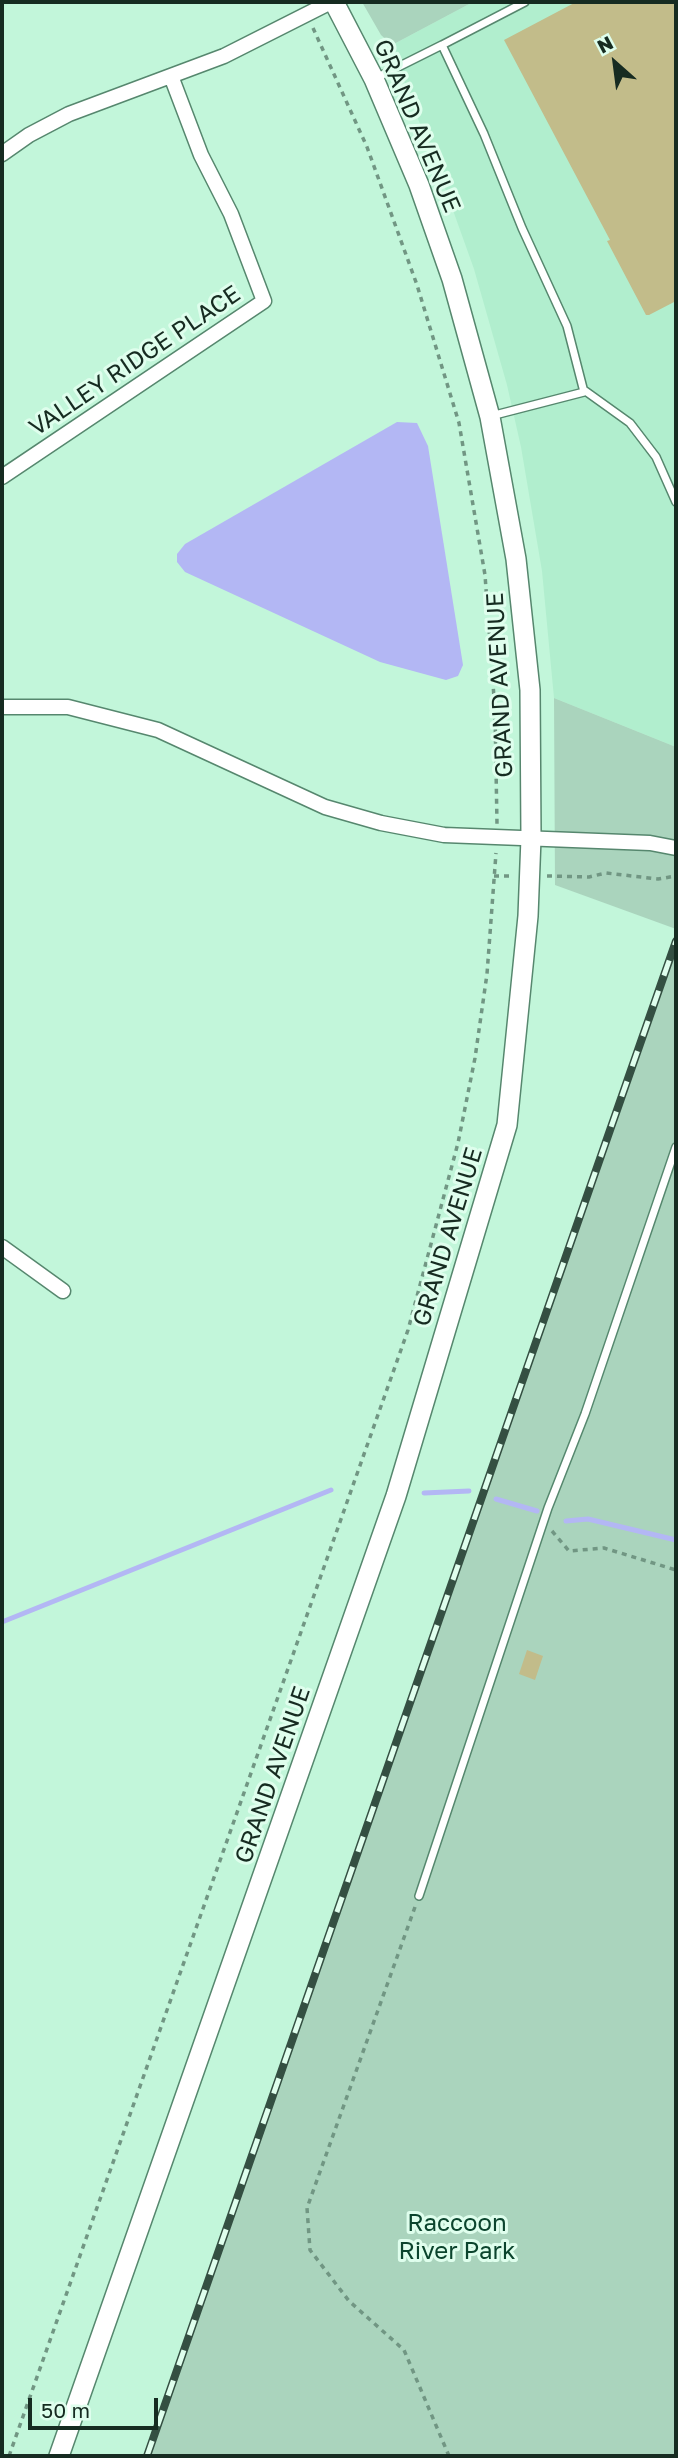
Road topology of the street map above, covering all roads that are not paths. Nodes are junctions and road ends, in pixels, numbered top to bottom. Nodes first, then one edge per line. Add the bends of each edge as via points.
1 (332, 2) edge
2 (525, 2) edge
3 (442, 45) junction
4 (171, 76) junction
5 (374, 79) junction
6 (2, 154) edge
7 (584, 390) junction
8 (490, 416) junction
9 (2, 477) edge
10 (676, 502) edge
11 (2, 707) edge
12 (531, 838) junction
13 (676, 848) edge
14 (676, 1147) edge
15 (2, 1247) edge
16 (63, 1291) dead end
17 (419, 1896) road end
18 (59, 2456) edge

1 - 4 street via 223,56
1 - 5 main road, GRAND AVENUE
2 - 3 lane
3 - 5 lane
3 - 7 lane via 567,326
4 - 6 street via 68,114
4 - 9 street, VALLEY RIDGE PLACE via 264,301
5 - 8 main road, GRAND AVENUE via 452,279
7 - 8 lane
7 - 10 lane via 630,423 656,457
8 - 12 main road, GRAND AVENUE via 516,559 530,690
11 - 12 street via 68,706 158,730 325,807 381,823 444,835
12 - 13 street
12 - 18 main road, GRAND AVENUE via 528,916 507,1125 396,1496
14 - 17 lane
15 - 16 street

